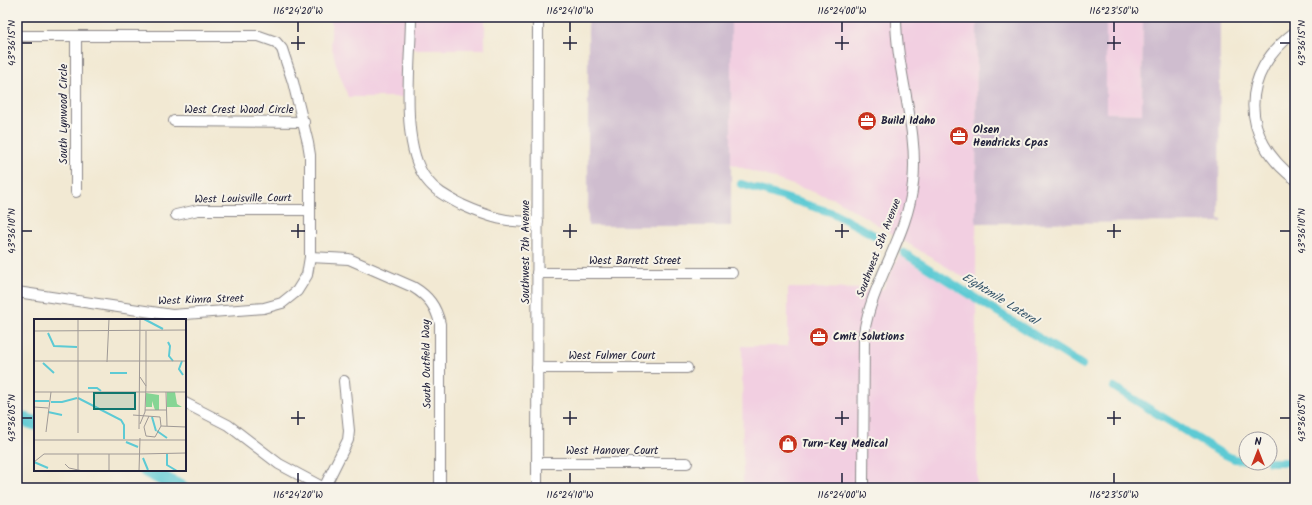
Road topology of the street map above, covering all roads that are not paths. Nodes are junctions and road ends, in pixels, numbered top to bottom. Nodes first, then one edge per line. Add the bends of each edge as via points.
1 (411, 17) edge
2 (538, 17) edge
3 (896, 17) edge
4 (1295, 32) edge
5 (17, 36) edge
6 (76, 36) junction
7 (174, 121) dead end
8 (304, 122) junction
9 (1295, 179) edge
10 (76, 192) dead end
11 (310, 210) junction
12 (176, 215) dead end
13 (538, 222) junction
14 (310, 257) junction
15 (538, 273) junction
16 (732, 273) dead end
17 (17, 292) edge
18 (152, 317) edge
19 (537, 368) junction
20 (687, 368) dead end
21 (344, 381) dead end
22 (186, 404) edge
23 (537, 463) junction
24 (687, 463) dead end
25 (324, 488) edge
26 (440, 488) edge
27 (537, 488) edge
28 (863, 488) edge

1 - 13 street via 410,117 414,155 427,180 442,195 476,212 508,222
2 - 13 street, Southwest 7th Avenue
3 - 28 street, Southwest 5th Avenue via 913,146 914,172 908,209 865,323
4 - 9 street via 1279,44 1267,59 1258,77 1254,96 1254,116 1261,141 1279,168
5 - 6 street, West Kimra Street
6 - 8 street, West Kimra Street via 259,36 276,42 282,49
6 - 10 street, South Lynwood Circle
7 - 8 street, West Crest Wood Circle
8 - 11 street, West Kimra Street via 310,155
11 - 12 street, West Louisville Court via 198,210
11 - 14 street, West Kimra Street
13 - 15 street, Southwest 7th Avenue
14 - 18 street, West Kimra Street via 308,271 302,284 290,298 274,306
14 - 26 street, South Outfield Way via 340,257 358,262 422,292 434,306 440,324
15 - 16 street, West Barrett Street
15 - 19 street, Southwest 7th Avenue
17 - 18 street, West Kimra Street
19 - 20 street, West Fulmer Court
19 - 23 street, Southwest 7th Avenue
21 - 25 street via 348,440
22 - 25 street via 228,425 279,464
23 - 24 street, West Hanover Court
23 - 27 street, Southwest 7th Avenue

